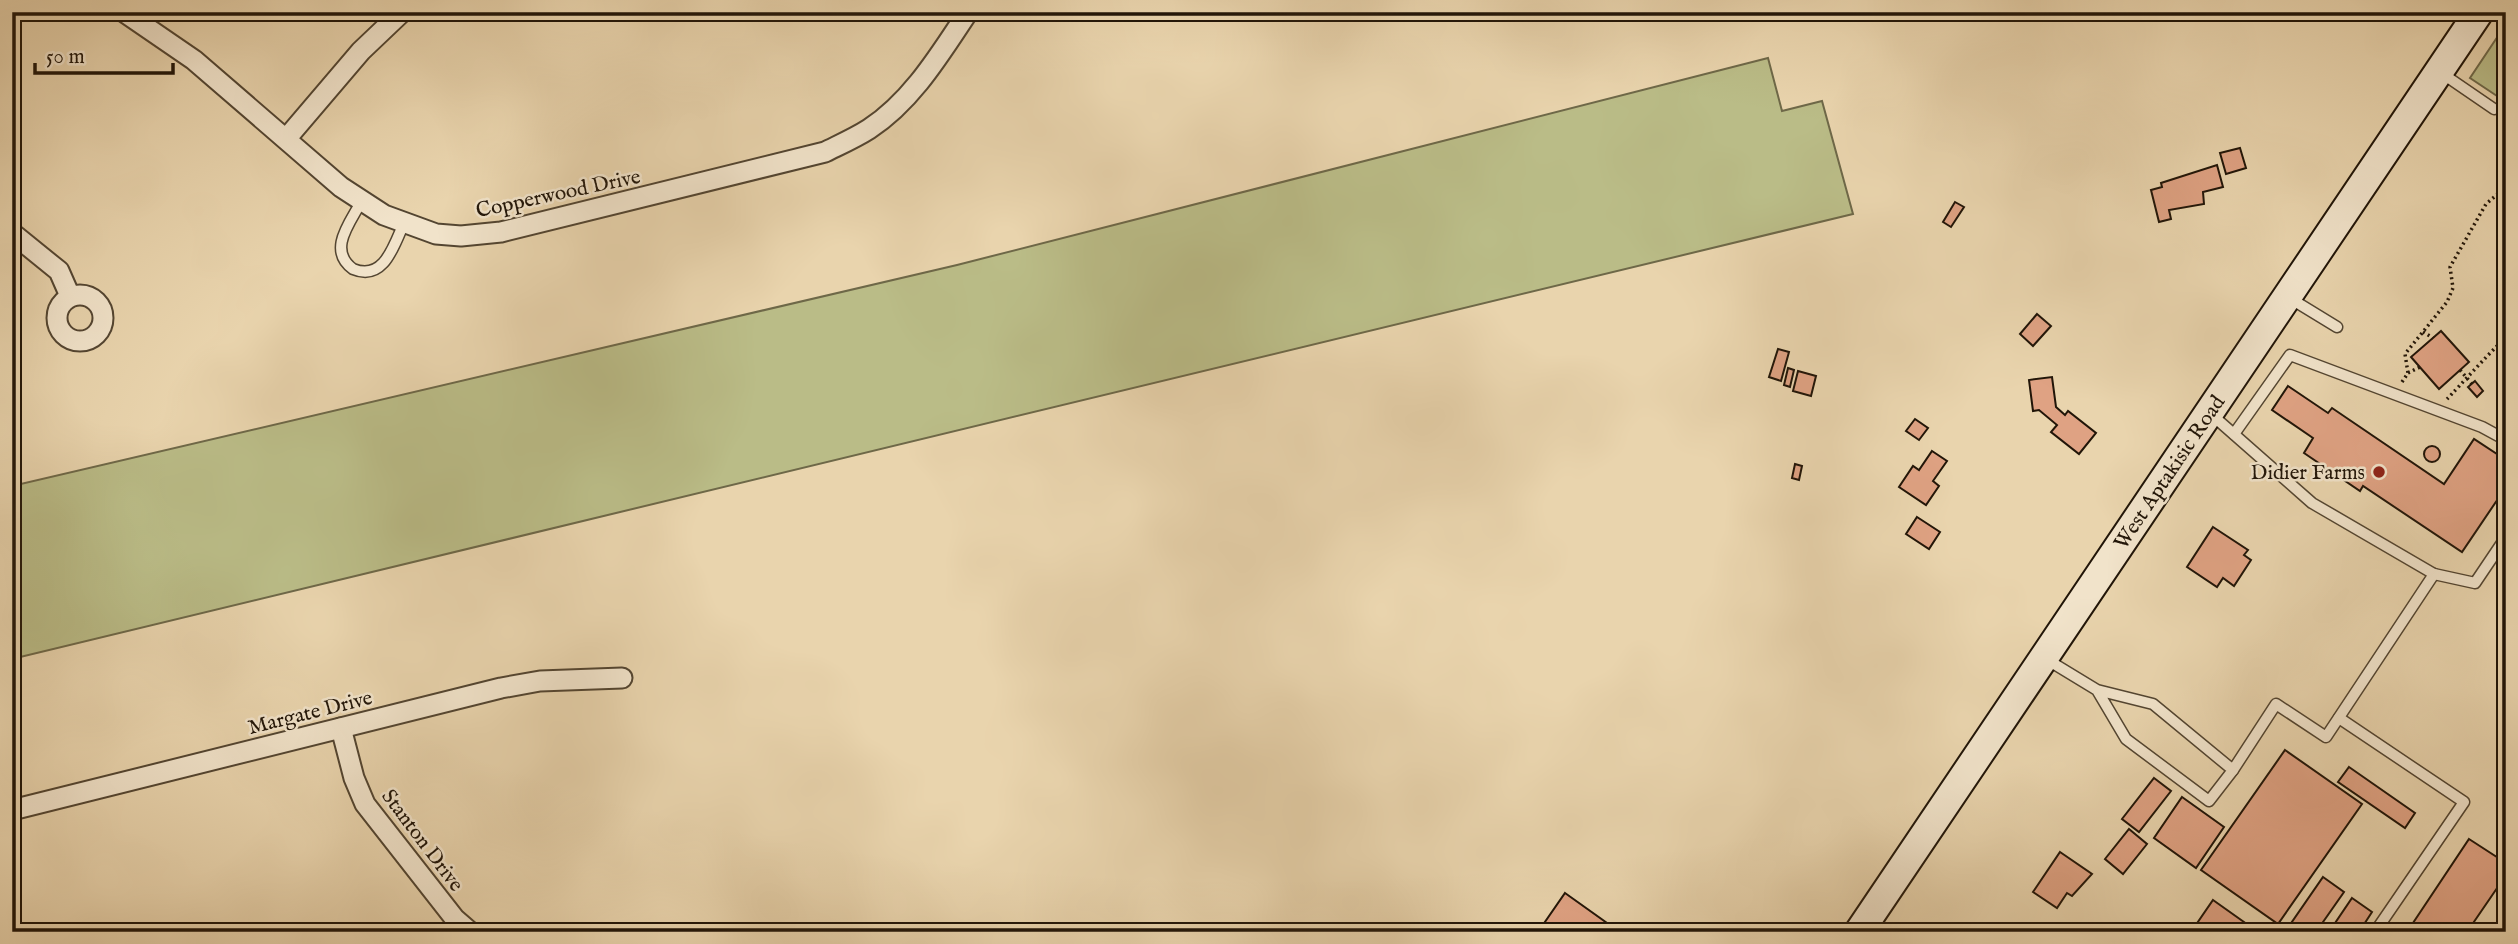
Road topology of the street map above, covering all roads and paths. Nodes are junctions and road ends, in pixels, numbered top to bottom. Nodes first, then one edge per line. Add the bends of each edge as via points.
1 (124, 12) edge
2 (402, 12) edge
3 (968, 12) edge
4 (2479, 12) edge
5 (2440, 71) junction
6 (2494, 109) dead end
7 (286, 139) junction
8 (2506, 187) edge
9 (361, 202) junction
10 (404, 223) junction
11 (12, 233) edge
12 (70, 296) dead end
13 (2287, 297) junction
14 (2337, 327) dead end
15 (2423, 331) junction
16 (2433, 338) dead end
17 (2506, 338) edge
18 (2420, 367) dead end
19 (2460, 370) dead end
20 (2408, 373) junction
21 (2468, 378) junction
22 (2472, 384) dead end
23 (2393, 395) junction
24 (2435, 410) junction
25 (2209, 412) junction
26 (2234, 434) junction
27 (2506, 440) edge
28 (2506, 537) edge
29 (2434, 574) junction
30 (2043, 657) junction
31 (622, 678) dead end
32 (2097, 690) junction
33 (2339, 718) junction
34 (341, 728) junction
35 (2233, 770) junction
36 (12, 810) edge
37 (470, 932) edge
38 (1858, 932) edge
39 (2375, 932) edge

1 - 7 street, Copperwood Drive via 194,60
2 - 7 street via 361,51
3 - 10 street, Copperwood Drive via 927,72 887,115 825,152 501,232 461,236
4 - 5 main road, West Aptakisic Road
5 - 6 lane
5 - 13 main road, West Aptakisic Road
7 - 9 street, Copperwood Drive
8 - 15 path via 2486,204 2456,256 2450,267 2453,288 2447,302
9 - 10 street, Copperwood Drive
9 - 10 lane via 340,246 343,260 353,269 371,271 383,265
11 - 12 street via 58,271
13 - 14 lane
13 - 25 main road, West Aptakisic Road
15 - 16 path
15 - 20 path via 2405,354
17 - 21 path
18 - 20 path
19 - 21 path
20 - 23 path
21 - 22 path
21 - 24 path
23 - 24 lane
23 - 26 lane via 2290,355
24 - 27 lane
25 - 26 lane
25 - 30 main road, West Aptakisic Road
26 - 29 lane via 2312,503
28 - 29 lane via 2475,583
29 - 33 lane
30 - 32 lane
30 - 38 main road, West Aptakisic Road
31 - 34 street, Margate Drive via 540,681
32 - 35 lane via 2153,704
32 - 35 lane via 2126,739 2210,801
33 - 35 lane via 2326,737 2276,704
33 - 39 lane via 2463,802
34 - 36 street, Margate Drive
34 - 37 street, Stanton Drive via 354,778 377,822

